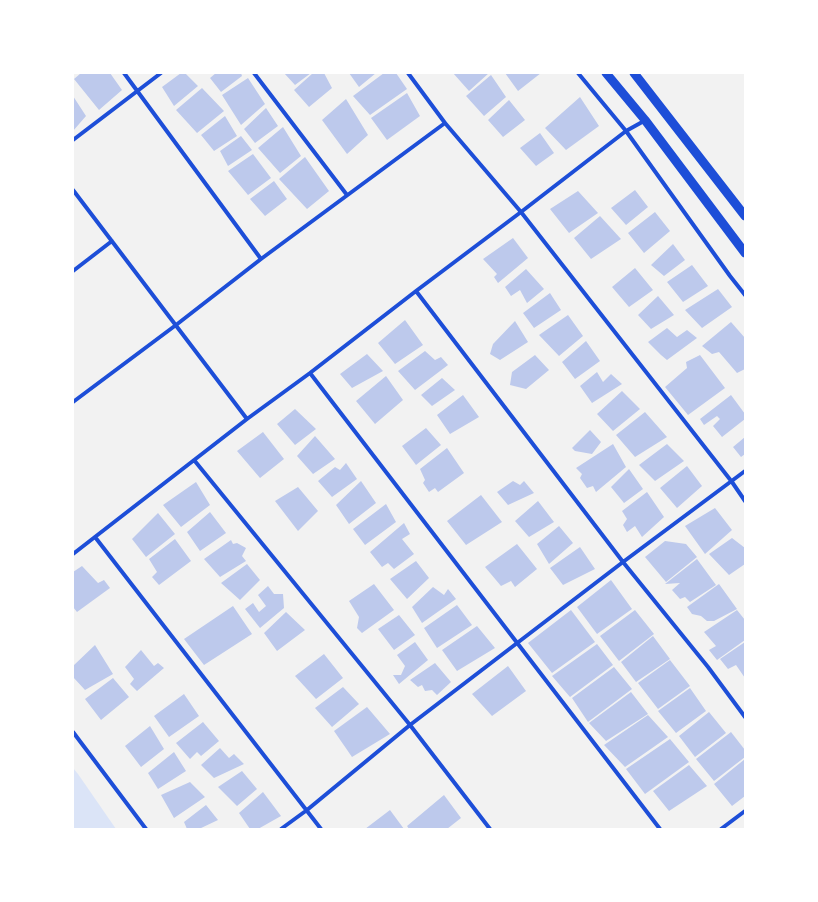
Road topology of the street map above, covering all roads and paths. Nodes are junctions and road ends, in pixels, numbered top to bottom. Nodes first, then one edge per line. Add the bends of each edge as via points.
1 (124, 73) edge
2 (161, 73) edge
3 (254, 73) edge
4 (408, 73) edge
5 (578, 73) edge
6 (606, 73) edge
7 (634, 73) edge
8 (137, 91) junction
9 (645, 120) junction
10 (446, 122) junction
11 (626, 131) junction
12 (73, 140) edge
13 (73, 190) edge
14 (347, 195) junction
15 (521, 212) junction
16 (745, 216) edge
17 (112, 241) junction
18 (745, 253) edge
19 (262, 259) junction
20 (73, 271) edge
21 (416, 291) junction
22 (745, 296) edge
23 (176, 325) junction
24 (310, 373) junction
25 (73, 402) edge
26 (247, 419) junction
27 (194, 460) junction
28 (745, 471) edge
29 (732, 482) junction
30 (745, 501) edge
31 (95, 537) junction
32 (73, 554) edge
33 (623, 562) junction
34 (517, 643) junction
35 (745, 717) edge
36 (410, 724) junction
37 (73, 732) edge
38 (306, 810) junction
39 (745, 811) edge
40 (146, 829) edge
41 (281, 829) edge
42 (321, 829) edge
43 (490, 829) edge
44 (660, 829) edge
45 (721, 829) edge

1 - 8 street
2 - 8 street
3 - 14 street
4 - 10 street
5 - 11 street
6 - 9 highway
7 - 16 highway
8 - 12 street
8 - 19 street
9 - 11 street
9 - 18 highway
10 - 14 street
10 - 15 street
11 - 15 street
11 - 22 street
13 - 17 street
14 - 19 street
15 - 21 street
15 - 29 street
17 - 20 street
17 - 23 street
19 - 23 street
21 - 24 street
21 - 33 street
23 - 25 street
23 - 26 street
24 - 26 street
24 - 34 street
26 - 27 street
27 - 31 street
27 - 36 street
28 - 29 street
29 - 30 street
29 - 33 street
31 - 32 street
31 - 38 street
33 - 34 street
33 - 35 street
34 - 36 street
34 - 44 street
36 - 38 street
36 - 43 street
37 - 40 street
38 - 41 street
38 - 42 street
39 - 45 street

